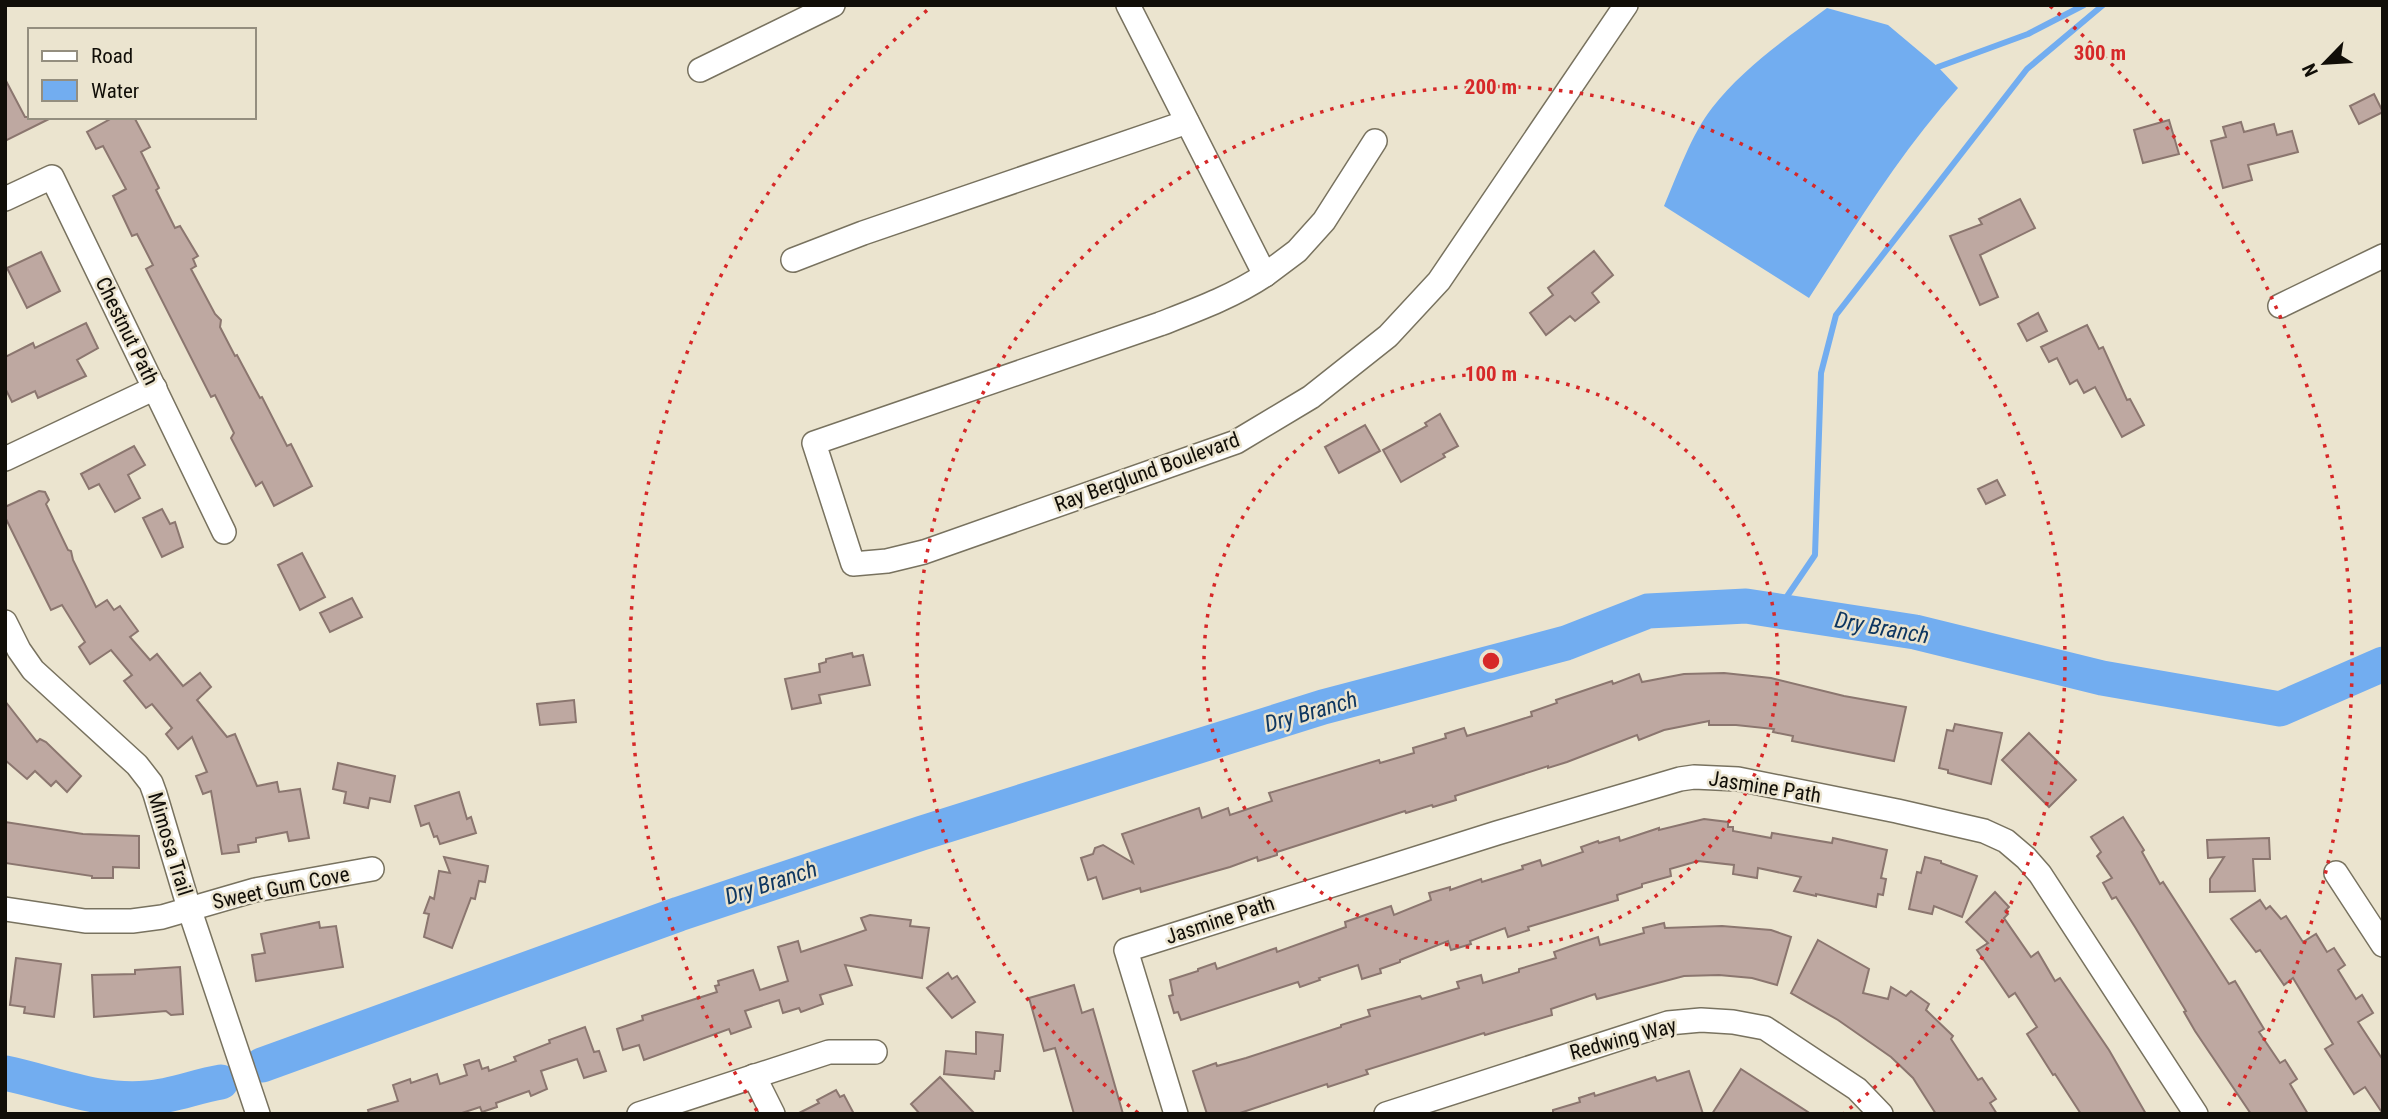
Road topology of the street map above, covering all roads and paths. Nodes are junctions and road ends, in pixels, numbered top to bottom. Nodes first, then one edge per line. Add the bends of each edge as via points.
1 (833, 5) edge
2 (1128, 5) edge
3 (1626, 5) edge
4 (700, 71) dead end
5 (1187, 122) junction
6 (1374, 141) dead end
7 (5, 199) edge
8 (2383, 256) edge
9 (793, 260) dead end
10 (1265, 275) junction
11 (2280, 306) dead end
12 (155, 388) junction
13 (5, 459) edge
14 (224, 532) dead end
15 (5, 622) edge
16 (372, 869) dead end
17 (2336, 873) dead end
18 (189, 908) junction
19 (5, 909) edge
20 (2383, 945) edge
21 (875, 1052) dead end
22 (754, 1076) junction
23 (258, 1114) edge
24 (639, 1114) edge
25 (773, 1114) edge
26 (1176, 1114) edge
27 (1386, 1114) edge
28 (1881, 1114) edge
29 (2196, 1114) edge

1 - 4 street
2 - 5 street
3 - 10 street, Ray Berglund Boulevard via 1439,281 1388,336 1311,397 1236,442 924,552 853,564 814,443 1172,319
5 - 9 street
5 - 10 street
6 - 10 street via 1324,221 1297,251
7 - 12 street, Chestnut Path via 52,177
8 - 11 street
12 - 13 street
12 - 14 street, Chestnut Path
15 - 18 street, Mimosa Trail via 33,670 151,783
16 - 18 street, Sweet Gum Cove via 255,890
17 - 20 street
18 - 19 street, Sweet Gum Cove via 162,917 101,922
18 - 23 street, Mimosa Trail
21 - 22 street via 829,1052
22 - 24 street
22 - 25 street
26 - 29 street, Jasmine Path via 1126,950 1680,779 1723,776 1947,822 2006,841 2040,874
27 - 28 street, Redwing Way via 1668,1023 1701,1020 1765,1028 1857,1089

